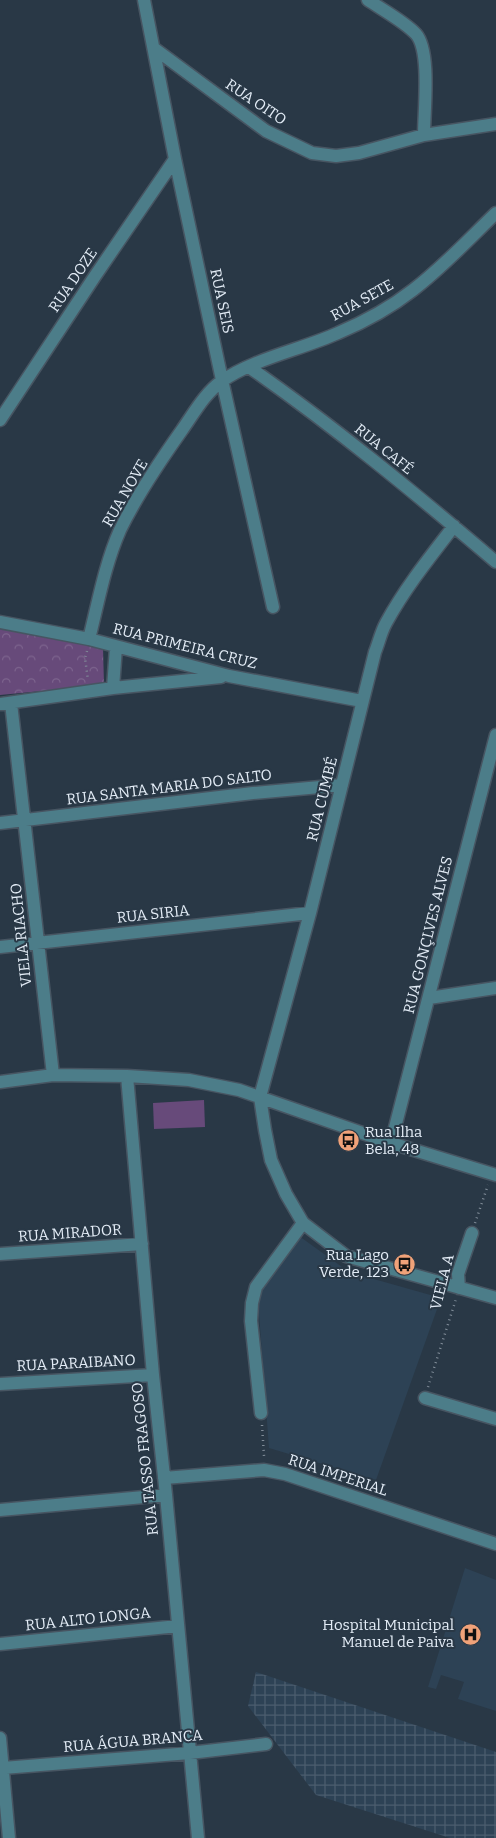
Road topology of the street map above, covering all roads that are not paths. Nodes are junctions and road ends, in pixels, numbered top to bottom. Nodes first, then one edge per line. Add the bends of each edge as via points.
1 (144, 0) edge
2 (368, 0) edge
3 (155, 49) junction
4 (496, 124) edge
5 (424, 135) junction
6 (175, 159) junction
7 (496, 213) edge
8 (249, 367) junction
9 (222, 380) junction
10 (0, 420) edge
11 (454, 526) junction
12 (496, 562) edge
13 (273, 607) dead end
14 (0, 622) edge
15 (89, 639) junction
16 (116, 647) junction
17 (228, 676) junction
18 (113, 688) junction
19 (362, 701) junction
20 (5, 703) edge
21 (496, 734) edge
22 (342, 785) junction
23 (25, 820) junction
24 (0, 823) edge
25 (310, 913) junction
26 (38, 943) junction
27 (0, 947) edge
28 (496, 988) edge
29 (429, 998) junction
30 (53, 1075) junction
31 (127, 1076) junction
32 (0, 1082) edge
33 (260, 1097) junction
34 (390, 1143) junction
35 (494, 1175) edge
36 (303, 1223) junction
37 (472, 1233) road end
38 (142, 1244) junction
39 (0, 1254) edge
40 (459, 1288) junction
41 (496, 1298) edge
42 (153, 1375) junction
43 (0, 1384) edge
44 (424, 1398) road end
45 (261, 1414) road end
46 (496, 1419) edge
47 (164, 1478) junction
48 (166, 1495) junction
49 (0, 1510) edge
50 (496, 1544) edge
51 (178, 1626) junction
52 (0, 1644) edge
53 (0, 1738) edge
54 (266, 1744) dead end
55 (190, 1753) junction
56 (3, 1768) junction
57 (10, 1838) edge
58 (198, 1838) edge

1 - 3 street, RUA SEIS
2 - 5 street via 416,34 422,44 425,58
3 - 5 street, RUA OITO via 266,131 312,153 336,156 359,153
3 - 6 street, RUA SEIS
4 - 5 street, RUA OITO
6 - 9 street, RUA SEIS
6 - 10 street, RUA DOZE
7 - 8 street, RUA SETE via 412,290 376,314 337,334
8 - 9 street, RUA SETE
8 - 11 street, RUA CAFÉ via 302,404
9 - 13 street, RUA SEIS
9 - 15 street, RUA NOVE via 206,396 177,438 120,531
11 - 12 street, RUA CAFÉ
11 - 19 street, RUA CUMBÉ via 421,569 386,624
14 - 15 street, RUA PRIMEIRA CRUZ
15 - 16 street, RUA PRIMEIRA CRUZ
16 - 17 street, RUA PRIMEIRA CRUZ
16 - 18 street
17 - 18 street
17 - 19 street, RUA PRIMEIRA CRUZ
18 - 20 street
19 - 22 street, RUA CUMBÉ
20 - 23 street, VIELA RIACHO
21 - 29 street, RUA GONÇLVES ALVES
22 - 23 street, RUA SANTA MARIA DO SALTO
22 - 25 street, RUA CUMBÉ
23 - 24 street, RUA SANTA MARIA DO SALTO
23 - 26 street, VIELA RIACHO
25 - 26 street, RUA SIRIA
25 - 33 street, RUA CUMBÉ
26 - 27 street, RUA SIRIA
26 - 30 street, VIELA RIACHO
28 - 29 street
29 - 34 street, RUA GONÇLVES ALVES
30 - 31 street
30 - 32 street
31 - 33 street via 189,1080
31 - 38 street, RUA TASSO FRAGOSO
33 - 34 street
33 - 36 street via 271,1160
34 - 35 street
36 - 40 street via 346,1256
36 - 45 street via 256,1287 252,1303
37 - 40 street, VIELA A via 458,1274
38 - 39 street, RUA MIRADOR
38 - 42 street, RUA TASSO FRAGOSO
40 - 41 street
42 - 43 street, RUA PARAIBANO
42 - 47 street, RUA TASSO FRAGOSO
44 - 46 street
47 - 48 street, RUA TASSO FRAGOSO
47 - 50 street, RUA IMPERIAL via 264,1470 285,1474
48 - 49 street
48 - 51 street, RUA TASSO FRAGOSO
51 - 52 street, RUA ALTO LONGA
51 - 55 street, RUA TASSO FRAGOSO
53 - 56 street
54 - 55 street, RUA ÁGUA BRANCA
55 - 56 street, RUA ÁGUA BRANCA
55 - 58 street, RUA TASSO FRAGOSO
56 - 57 street

